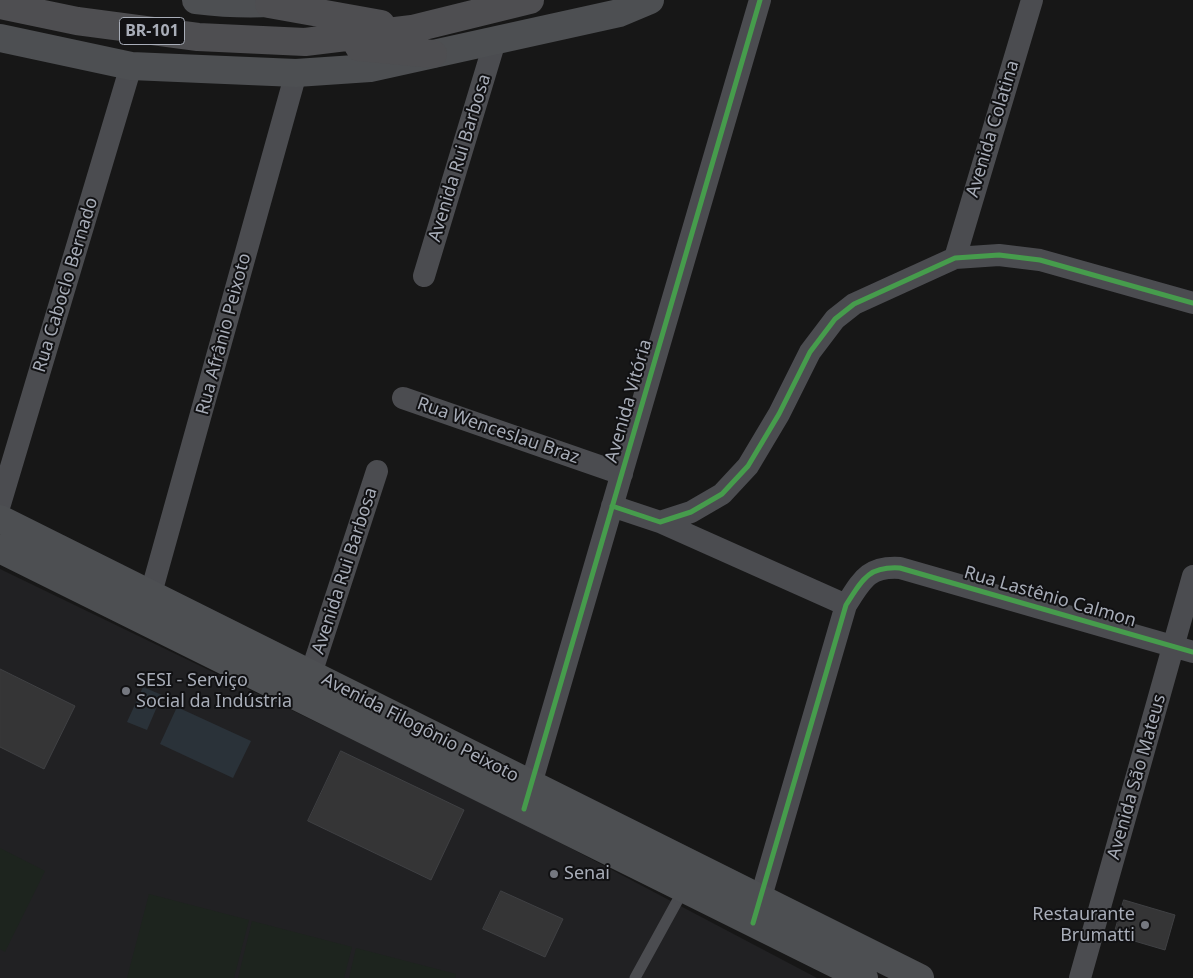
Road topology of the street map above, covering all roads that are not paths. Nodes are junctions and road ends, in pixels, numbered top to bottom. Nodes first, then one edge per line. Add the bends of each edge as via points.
1 (196, 0) edge
2 (304, 0) edge
3 (530, 0) edge
4 (650, 0) edge
5 (760, 0) edge
6 (1032, 0) edge
7 (232, 2) edge
8 (269, 4) junction
9 (0, 5) edge
10 (412, 29) junction
11 (0, 38) edge
12 (495, 40) junction
13 (305, 42) junction
14 (433, 54) junction
15 (132, 66) junction
16 (296, 73) junction
17 (955, 258) junction
18 (424, 276) dead end
19 (1193, 303) edge
20 (403, 398) dead end
21 (377, 471) dead end
22 (622, 474) junction
23 (0, 504) edge
24 (612, 506) junction
25 (0, 519) edge
26 (660, 522) junction
27 (0, 549) edge
28 (1193, 576) edge
29 (152, 594) junction
30 (846, 605) junction
31 (143, 620) junction
32 (1183, 649) edge
33 (311, 674) junction
34 (302, 699) junction
35 (528, 796) junction
36 (691, 878) junction
37 (757, 910) junction
38 (635, 978) edge
39 (864, 978) edge
40 (920, 978) edge
41 (1080, 978) edge

1 - 7 main road
2 - 8 main road
3 - 10 highway, BR-101
4 - 12 main road via 619,12
5 - 22 street, Avenida Vitória
6 - 17 street, Avenida Colatina
7 - 8 main road
8 - 10 highway
9 - 13 highway, BR-101 via 77,21 198,37
10 - 13 highway, BR-101
11 - 15 main road
12 - 14 main road
12 - 18 street, Avenida Rui Barbosa
13 - 14 highway
14 - 16 main road via 370,68
15 - 16 main road
15 - 23 street, Rua Caboclo Bernado
16 - 29 street, Rua Afrânio Peixoto
17 - 19 street via 999,255 1040,260
17 - 26 street via 854,304 836,319 810,352 748,466 722,494 691,512
20 - 22 street, Rua Wenceslau Braz
21 - 33 street, Avenida Rui Barbosa
22 - 24 street, Avenida Vitória
24 - 26 street
24 - 35 street, Avenida Vitória
25 - 29 main road, Avenida Filogônio Peixoto
26 - 30 street
27 - 31 main road, Avenida Filogônio Peixoto
28 - 32 street, Avenida São Mateus
29 - 31 street, Rua Afrânio Peixoto
29 - 33 main road, Avenida Filogônio Peixoto
30 - 32 street, Rua Lastênio Calmon via 863,578 882,567 900,568
30 - 37 street
31 - 34 main road, Avenida Filogônio Peixoto
32 - 41 street, Avenida São Mateus
33 - 34 street, Avenida Rui Barbosa
33 - 35 main road, Avenida Filogônio Peixoto
34 - 35 main road, Avenida Filogônio Peixoto
35 - 36 main road, Avenida Filogônio Peixoto
36 - 37 main road, Avenida Filogônio Peixoto
36 - 38 lane
37 - 39 main road, Avenida Filogônio Peixoto
37 - 40 main road, Avenida Filogônio Peixoto

